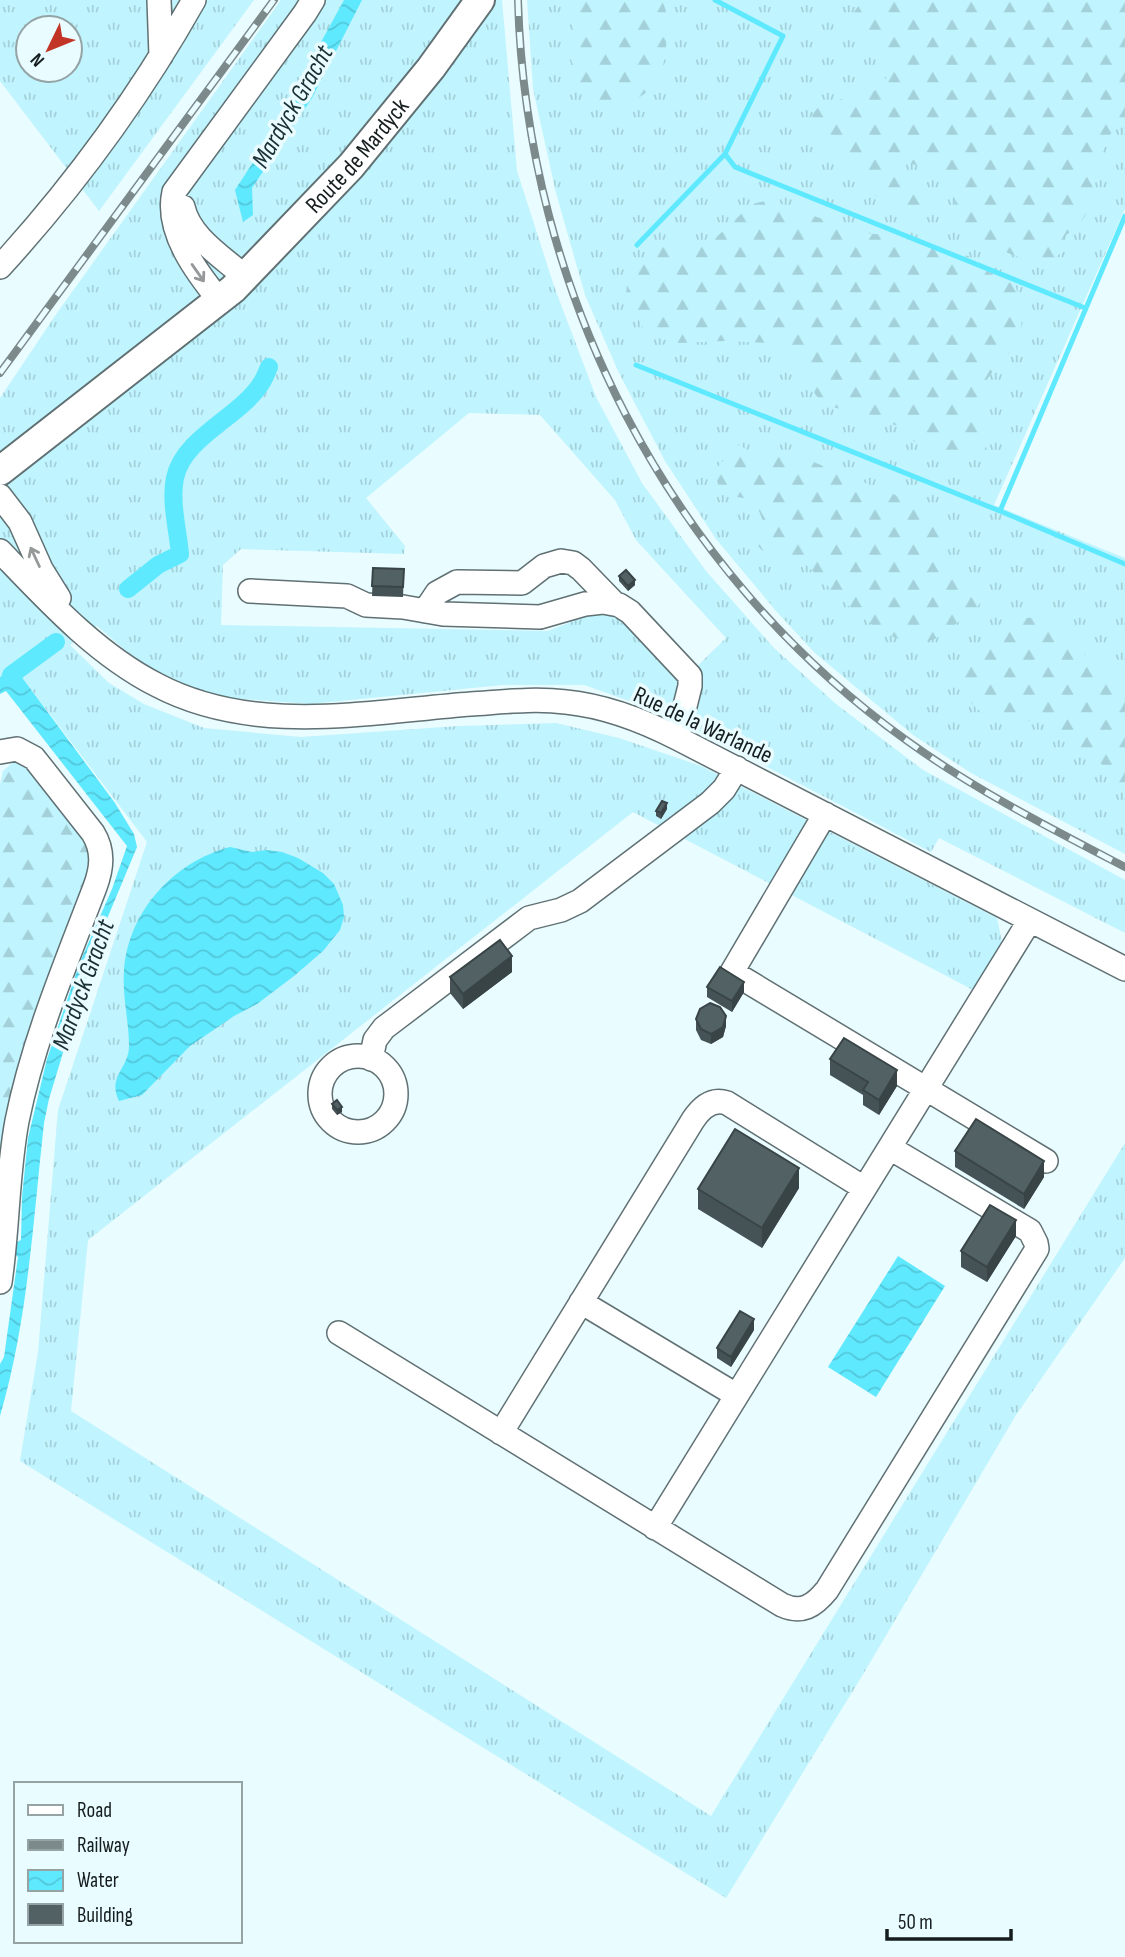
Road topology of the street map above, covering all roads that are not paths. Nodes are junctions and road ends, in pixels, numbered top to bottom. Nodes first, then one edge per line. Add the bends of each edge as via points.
1 (159, 0) edge
2 (194, 0) edge
3 (313, 0) edge
4 (480, 0) edge
5 (161, 56) junction
6 (191, 167) junction
7 (0, 267) edge
8 (245, 276) junction
9 (220, 301) junction
10 (0, 471) edge
11 (0, 494) edge
12 (0, 551) edge
13 (250, 591) dead end
14 (614, 603) junction
15 (425, 611) junction
16 (105, 650) junction
17 (677, 738) junction
18 (0, 752) edge
19 (737, 768) junction
20 (825, 814) junction
21 (1030, 920) junction
22 (1125, 969) edge
23 (371, 1059) dead end
24 (927, 1088) junction
25 (890, 1147) junction
26 (1046, 1161) edge
27 (864, 1188) junction
28 (0, 1282) edge
29 (581, 1302) junction
30 (339, 1333) dead end
31 (736, 1395) junction
32 (501, 1433) junction
33 (655, 1528) junction

1 - 5 street
2 - 5 street
3 - 6 street
4 - 8 main road, Route de Mardyck via 364,150
5 - 7 street via 57,201
6 - 8 street via 183,195 186,219
6 -> 9 street via 174,192 174,220 192,265
8 - 9 main road, Route de Mardyck
9 - 10 main road, Route de Mardyck
9 - 11 main road, Route de Mardyck via 188,339 133,390
16 -> 11 street, Rue de la Warlande via 48,582 20,522
12 - 16 street, Rue de la Warlande via 56,609
13 - 15 street via 347,596 366,605
14 - 15 street via 589,603 535,617
14 - 15 street via 582,569 561,561 544,566 522,583 457,582 437,593
14 - 17 street via 629,612 688,672 690,686
16 - 17 street, Rue de la Warlande via 158,686 246,714 325,716 552,701 617,713
17 - 19 street, Rue de la Warlande
18 - 28 street via 17,749 34,758 93,833 101,860 24,1091 11,1157
19 - 20 street, Rue de la Warlande
19 - 23 street via 710,803 580,901 529,918 384,1028 375,1040
20 - 21 street, Rue de la Warlande
20 - 24 street via 732,972
21 - 22 street, Rue de la Warlande
21 - 24 street
24 - 25 street
24 - 26 street
25 - 27 street
25 - 33 street via 1030,1231 1036,1243 1034,1256 815,1603 801,1609 782,1605
27 - 29 street via 727,1103 716,1101 692,1120
27 - 31 street
29 - 31 street
29 - 32 street
30 - 32 street
31 - 33 street
32 - 33 street

